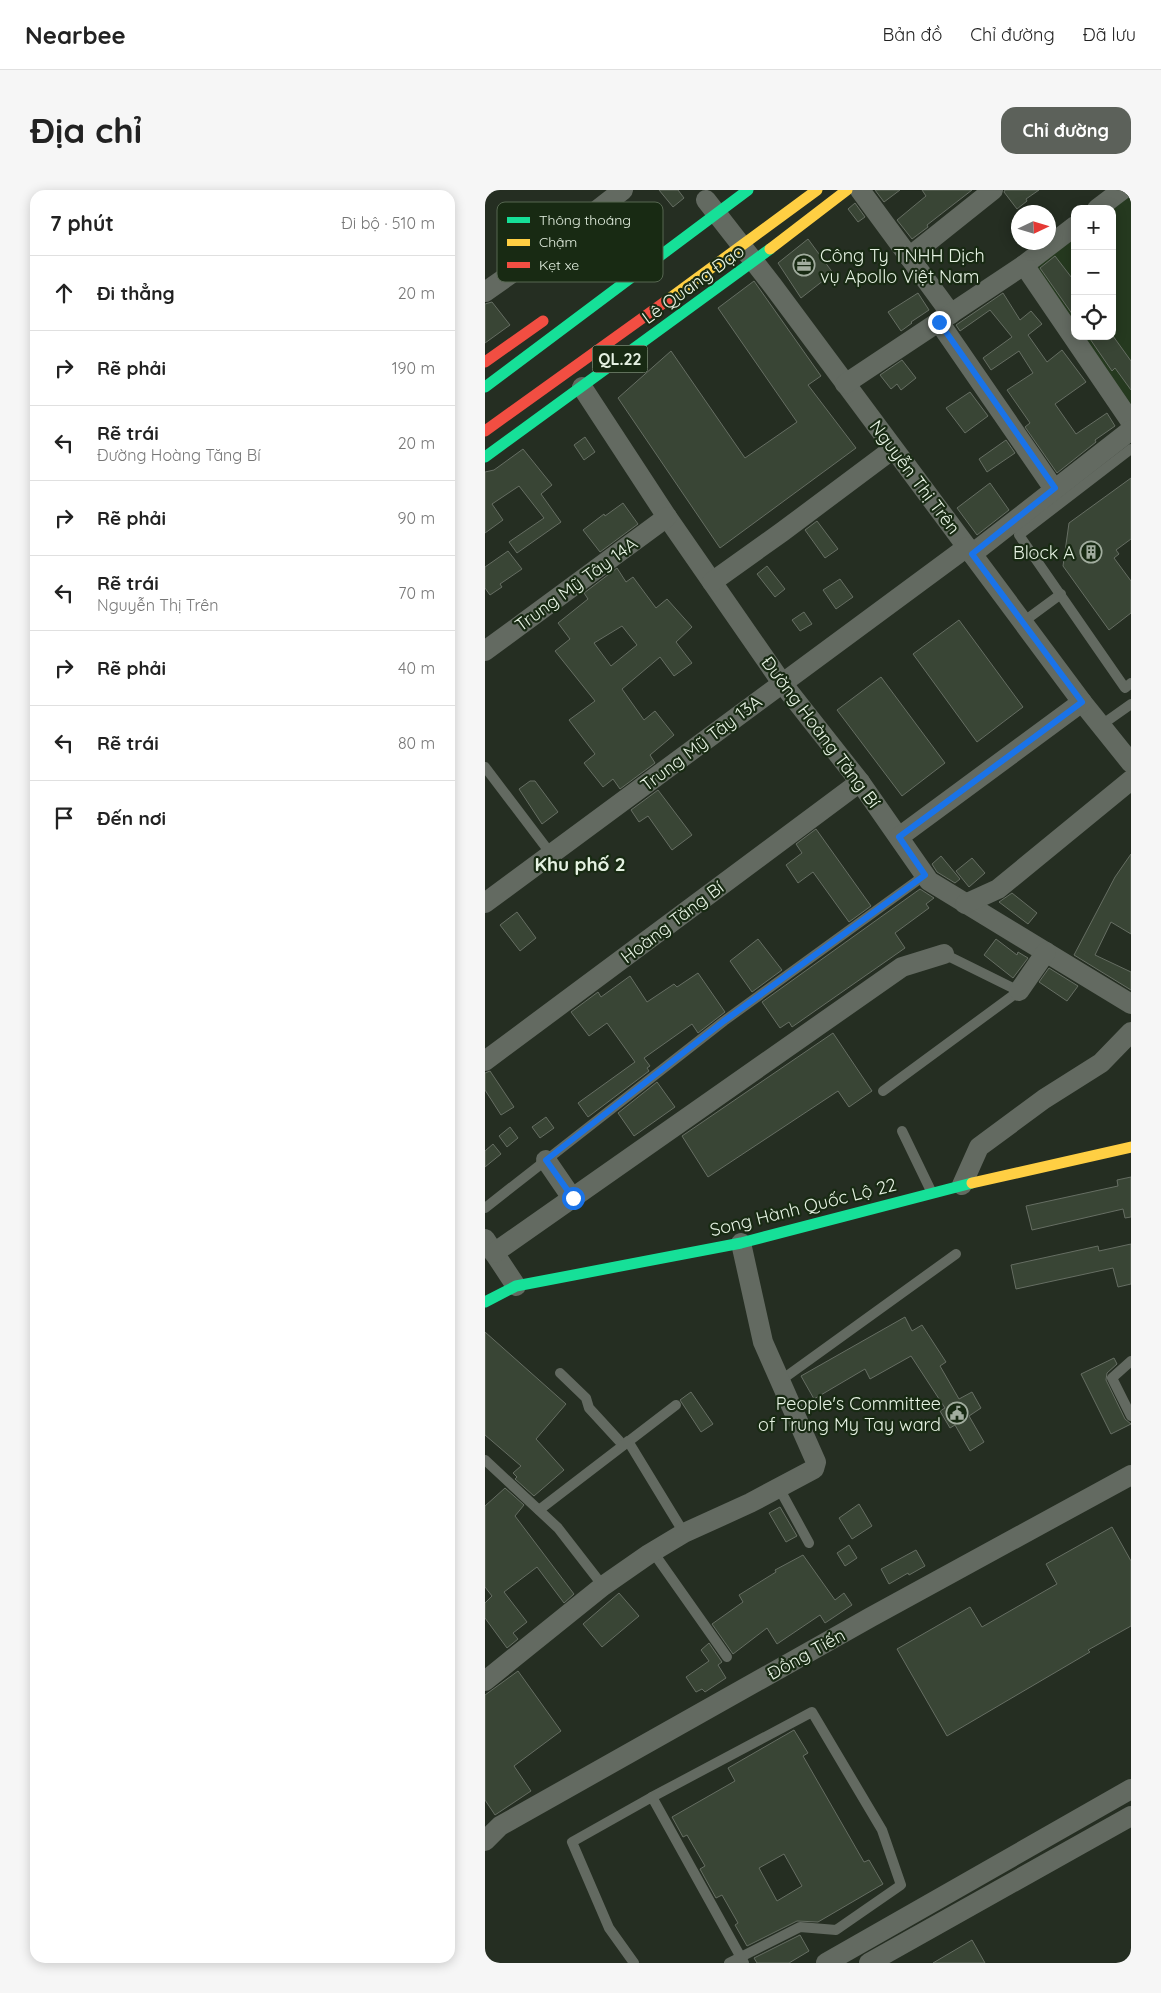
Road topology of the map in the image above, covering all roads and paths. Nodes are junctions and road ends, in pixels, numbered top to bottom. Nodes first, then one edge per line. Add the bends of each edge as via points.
1 (748, 190) edge
2 (817, 190) edge
3 (847, 190) edge
4 (860, 190) edge
5 (993, 190) edge
6 (1122, 190) edge
7 (612, 193) edge
8 (602, 202) edge
9 (709, 204) junction
10 (1102, 205) edge
11 (1071, 229) edge
12 (663, 242) edge
13 (740, 246) junction
14 (909, 257) junction
15 (754, 262) junction
16 (1024, 265) junction
17 (499, 282) edge
18 (614, 282) edge
19 (485, 292) edge
20 (548, 317) dead end
21 (945, 318) junction
22 (624, 332) junction
23 (637, 347) junction
24 (485, 362) edge
25 (845, 384) junction
26 (485, 387) edge
27 (582, 387) junction
28 (1131, 422) edge
29 (485, 430) edge
30 (1131, 430) edge
31 (893, 449) junction
32 (1131, 450) edge
33 (485, 456) edge
34 (1055, 488) junction
35 (667, 517) junction
36 (969, 551) junction
37 (712, 582) junction
38 (1061, 594) junction
39 (1023, 622) junction
40 (485, 650) edge
41 (782, 683) junction
42 (1131, 683) edge
43 (1082, 702) junction
44 (1131, 704) edge
45 (1101, 726) junction
46 (1131, 763) edge
47 (485, 767) edge
48 (1131, 780) edge
49 (860, 782) junction
50 (899, 837) junction
51 (551, 854) junction
52 (925, 875) junction
53 (485, 903) edge
54 (965, 904) junction
55 (1046, 952) junction
56 (944, 954) joint
57 (1019, 991) junction
58 (1131, 1004) edge
59 (1131, 1032) edge
60 (485, 1061) edge
61 (883, 1091) dead end
62 (902, 1131) dead end
63 (1131, 1147) edge
64 (546, 1160) junction
65 (962, 1185) junction
66 (931, 1192) junction
67 (573, 1198) junction
68 (485, 1208) edge
69 (741, 1243) junction
70 (490, 1246) edge
71 (956, 1254) dead end
72 (516, 1286) junction
73 (485, 1302) edge
74 (1131, 1361) edge
75 (560, 1373) dead end
76 (781, 1381) junction
77 (676, 1405) dead end
78 (1131, 1416) edge
79 (625, 1443) junction
80 (485, 1460) edge
81 (1131, 1475) edge
82 (779, 1488) junction
83 (539, 1510) junction
84 (684, 1533) junction
85 (809, 1543) dead end
86 (653, 1552) junction
87 (603, 1586) junction
88 (727, 1657) dead end
89 (486, 1677) edge
90 (1131, 1789) edge
91 (652, 1797) junction
92 (1131, 1816) edge
93 (485, 1840) edge
94 (742, 1960) edge
95 (634, 1963) edge
96 (729, 1963) edge
97 (826, 1963) edge
98 (869, 1963) edge

1 - 9 main road
2 - 13 main road, Lê Quang Đạo / QL.22
3 - 15 main road, Lê Quang Đạo / QL.22
4 - 14 street
5 - 14 street
6 - 10 street
7 - 8 street
9 - 12 main road
9 - 13 street, Nguyễn Thị Trên
11 - 16 street
13 - 15 street, Nguyễn Thị Trên
13 - 22 main road, Lê Quang Đạo / QL.22
14 - 21 street
15 - 23 main road, Lê Quang Đạo / QL.22
15 - 25 street, Nguyễn Thị Trên
16 - 21 street
16 - 28 street
17 - 19 street
18 - 26 main road
20 - 24 main road
21 - 25 street
21 - 34 street
22 - 23 main road
22 - 29 main road, Lê Quang Đạo / QL.22
23 - 27 main road, Lê Quang Đạo / QL.22
25 - 31 street, Nguyễn Thị Trên
27 - 33 main road, Lê Quang Đạo / QL.22
27 - 35 street, Đường Hoàng Tăng Bí
30 - 34 street, Trung Mỹ Tây 13A
31 - 36 street, Nguyễn Thị Trên
31 - 37 street
32 - 38 lane via 1019,535
34 - 36 street, Trung Mỹ Tây 13A
35 - 37 street, Đường Hoàng Tăng Bí
35 - 40 street, Trung Mỹ Tây 14A
36 - 39 street, Nguyễn Thị Trên
36 - 41 street, Trung Mỹ Tây 13A
37 - 41 street, Đường Hoàng Tăng Bí
38 - 39 lane
38 - 42 lane via 1125,688
39 - 43 street, Nguyễn Thị Trên
41 - 49 street, Đường Hoàng Tăng Bí
41 - 51 street, Trung Mỹ Tây 13A
43 - 45 street, Nguyễn Thị Trên
43 - 50 street
44 - 45 lane
45 - 46 street, Nguyễn Thị Trên
47 - 51 lane
48 - 54 street via 998,889
49 - 50 street, Đường Hoàng Tăng Bí
49 - 60 street, Hoàng Tăng Bí
50 - 52 street, Đường Hoàng Tăng Bí
51 - 53 street, Trung Mỹ Tây 13A
52 - 54 street, Đường Hoàng Tăng Bí via 929,881
52 - 64 lane via 724,1021
54 - 55 street, Đường Hoàng Tăng Bí
55 - 57 street
55 - 58 street, Đường Hoàng Tăng Bí
56 - 57 lane
56 - 67 street via 902,967
57 - 61 lane
59 - 65 street via 1101,1062 979,1147
62 - 66 lane
63 - 65 main road, Song Hành Quốc Lộ 22
64 - 67 street
64 - 68 lane
65 - 66 main road, Song Hành Quốc Lộ 22
66 - 69 main road, Song Hành Quốc Lộ 22
67 - 70 street
69 - 72 main road, Song Hành Quốc Lộ 22
69 - 76 street via 763,1342
70 - 72 street
71 - 76 lane
72 - 73 main road, Song Hành Quốc Lộ 22
74 - 78 lane via 1112,1378
75 - 79 lane via 586,1398 589,1408
76 - 82 street via 816,1462 814,1468
77 - 79 lane
79 - 83 lane
79 - 84 lane
80 - 83 lane
81 - 93 street, Đồng Tiến via 500,1826
82 - 84 street
82 - 85 lane
83 - 87 lane via 558,1528
84 - 86 street
86 - 87 street
86 - 88 lane
87 - 89 street
90 - 97 street
91 - 94 lane
91 - 94 lane via 812,1712 882,1830 901,1884 836,1930 800,1928
91 - 95 lane via 572,1842 609,1928
92 - 98 street
94 - 96 lane

